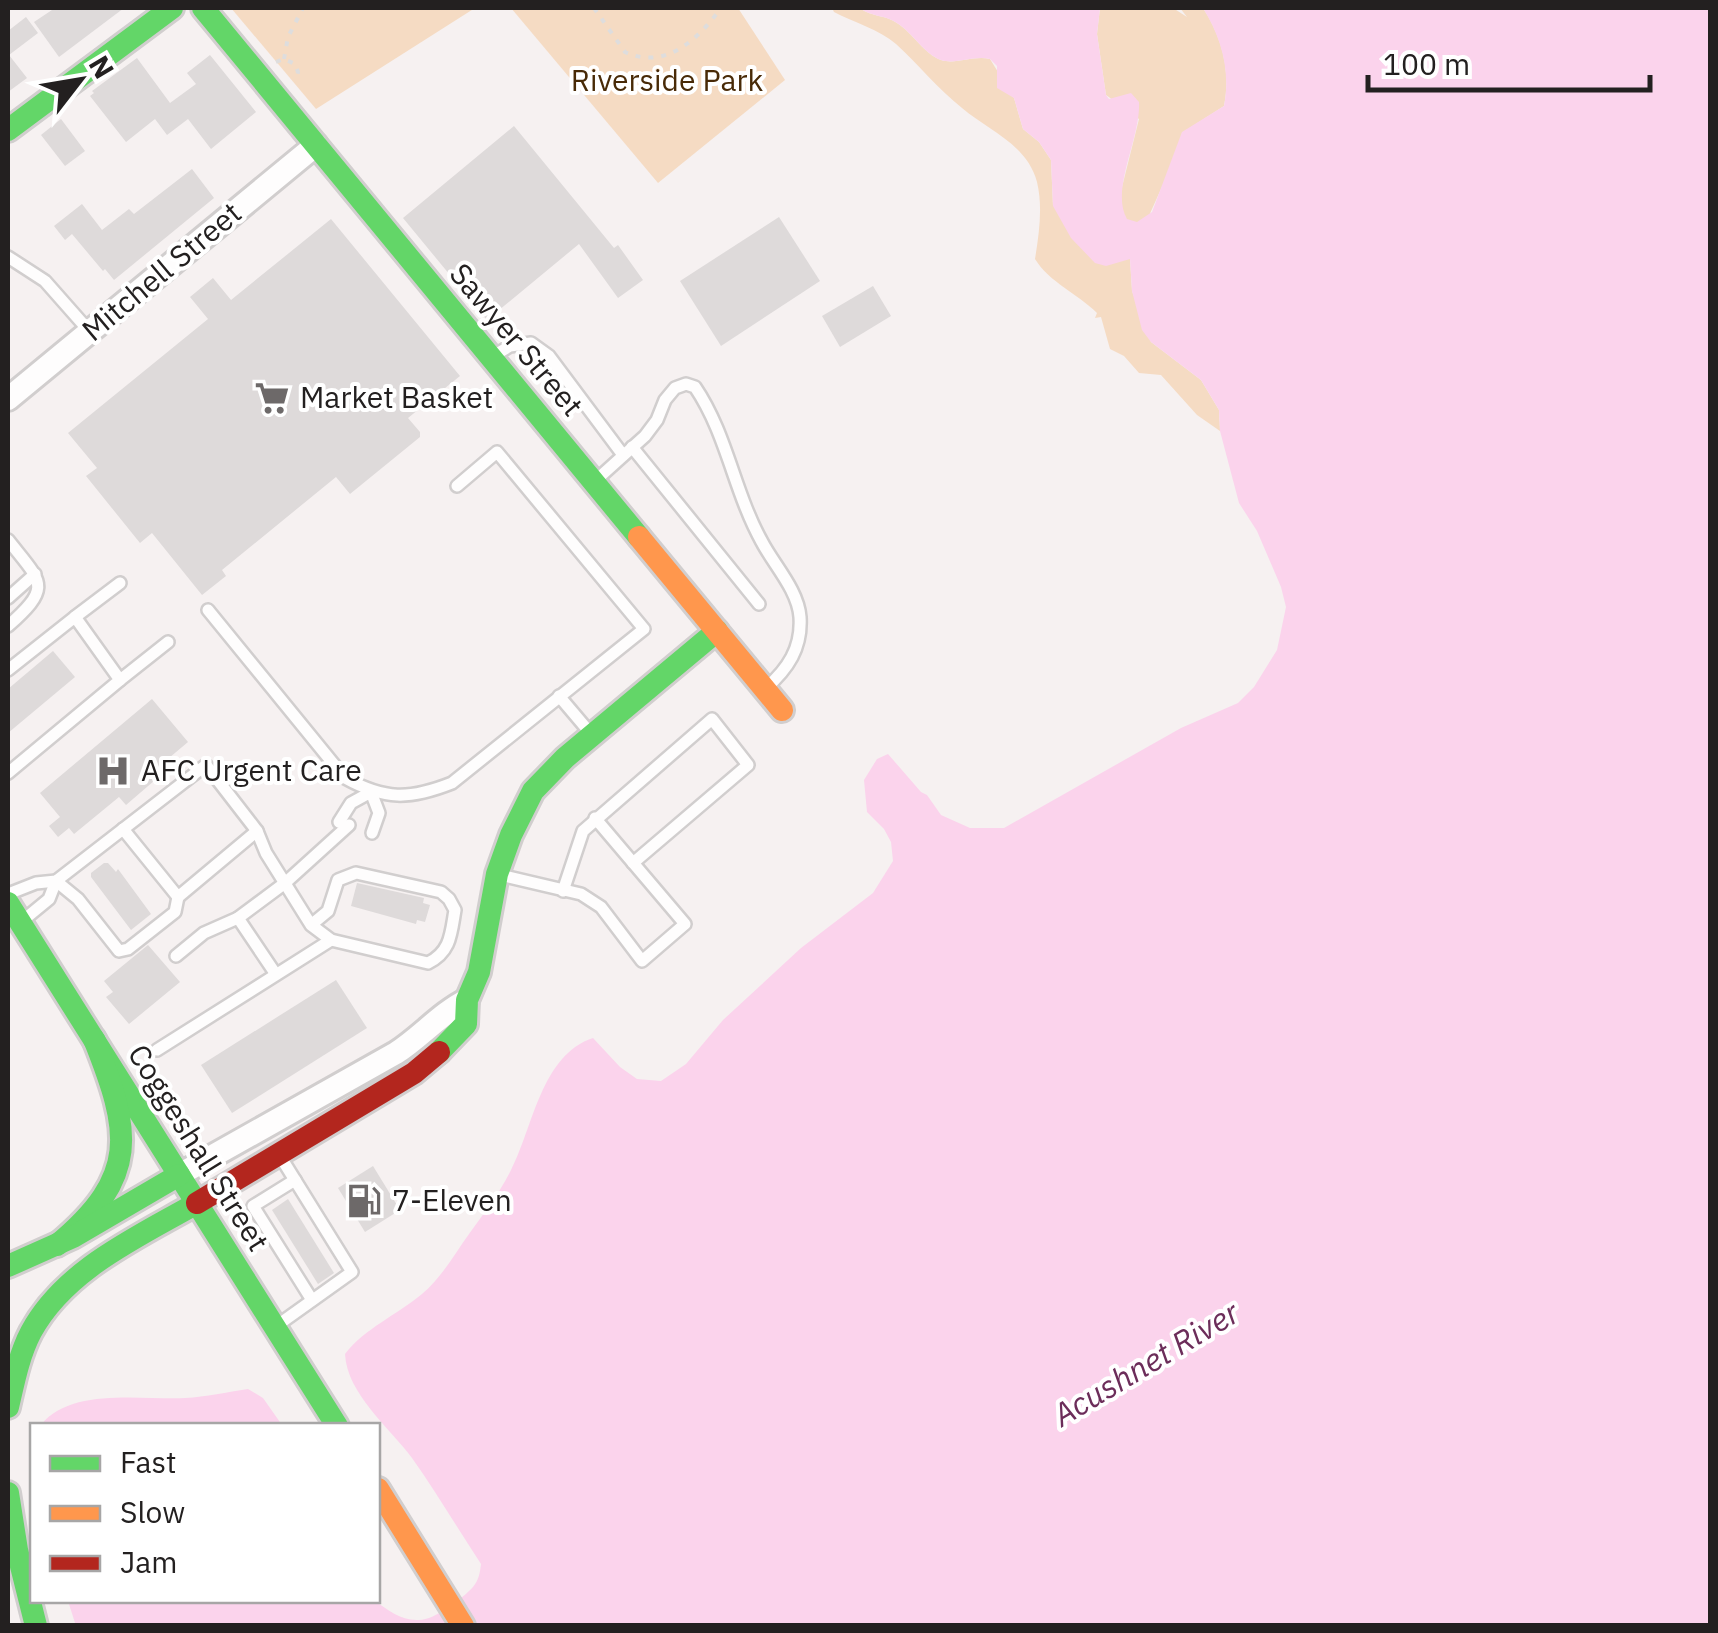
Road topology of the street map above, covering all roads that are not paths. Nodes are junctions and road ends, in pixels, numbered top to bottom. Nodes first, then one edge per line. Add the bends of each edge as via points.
1 (172, 8) edge
2 (203, 8) edge
3 (8, 130) edge
4 (316, 144) junction
5 (8, 256) edge
6 (90, 332) junction
7 (491, 357) junction
8 (8, 399) edge
9 (628, 451) junction
10 (594, 482) junction
11 (457, 486) dead end
12 (8, 540) edge
13 (36, 574) junction
14 (120, 582) dead end
15 (8, 598) edge
16 (758, 604) dead end
17 (208, 610) dead end
18 (75, 617) junction
19 (8, 626) edge
20 (717, 631) junction
21 (168, 642) dead end
22 (8, 670) edge
23 (120, 680) junction
24 (765, 689) junction
25 (559, 696) junction
26 (782, 710) dead end
27 (592, 735) junction
28 (9, 769) edge
29 (371, 792) junction
30 (595, 818) junction
31 (123, 829) junction
32 (257, 831) junction
33 (372, 832) dead end
34 (633, 863) junction
35 (497, 874) junction
36 (56, 881) junction
37 (285, 883) junction
38 (563, 891) junction
39 (8, 894) edge
40 (178, 897) junction
41 (14, 913) edge
42 (238, 918) junction
43 (311, 925) junction
44 (331, 940) junction
45 (176, 956) dead end
46 (274, 974) junction
47 (467, 1000) junction
48 (94, 1039) junction
49 (156, 1050) dead end
50 (279, 1154) junction
51 (179, 1175) junction
52 (295, 1180) junction
53 (197, 1203) junction
54 (57, 1245) junction
55 (8, 1266) edge
56 (312, 1300) junction
57 (275, 1327) junction
58 (8, 1407) edge
59 (335, 1423) edge
60 (380, 1492) edge
61 (8, 1493) edge
62 (8, 1600) edge
63 (30, 1602) edge
64 (20, 1626) edge
65 (463, 1626) edge

1 - 3 main road
2 - 4 main road, Sawyer Street
4 - 6 street, Mitchell Street
4 - 7 main road, Sawyer Street
5 - 6 lane via 45,281
6 - 8 street, Mitchell Street
7 - 9 lane via 532,342
7 - 10 main road, Sawyer Street
9 - 10 lane
9 - 16 lane
9 - 24 lane via 675,388 695,387 760,540 800,612 794,657
10 - 20 main road, Sawyer Street
11 - 25 lane via 497,452 644,628
12 - 13 lane
13 - 15 lane
13 - 19 lane via 34,603
14 - 18 lane
17 - 29 lane via 344,778
18 - 22 lane
18 - 23 lane
20 - 24 main road, Sawyer Street
20 - 27 main road
21 - 23 lane
23 - 28 lane
24 - 26 main road, Sawyer Street
25 - 27 lane
25 - 29 lane via 452,784 408,795
27 - 35 main road via 534,791
29 - 33 lane via 378,813
29 - 37 lane via 350,802 344,823
30 - 34 lane
30 - 34 lane via 712,718 748,765
30 - 38 lane via 577,844
31 - 32 lane via 206,765
31 - 36 lane
31 - 40 lane
32 - 37 lane
32 - 40 lane
34 - 38 lane via 685,924 642,961 601,907
35 - 38 lane
35 - 47 main road via 479,972
36 - 39 lane
36 - 40 lane via 119,950 175,912
36 - 41 lane via 49,900
37 - 42 lane
37 - 43 lane
41 - 48 main road, Coggeshall Street
42 - 45 lane
42 - 46 lane
43 - 44 lane
43 - 44 lane via 328,911 346,874 440,892 456,910 448,946 428,963
44 - 46 lane
46 - 49 lane
47 - 50 main road via 466,1024 429,1062
47 - 51 street via 396,1053
48 - 51 main road, Coggeshall Street
48 - 54 main road via 116,1102 123,1150 101,1203
50 - 52 lane
50 - 53 main road
51 - 53 main road, Coggeshall Street
51 - 54 main road
52 - 56 lane via 352,1272
52 - 56 lane via 253,1206
53 - 57 main road, Coggeshall Street
53 - 58 main road via 59,1291 30,1332
54 - 55 main road
56 - 57 lane
57 - 59 main road, Coggeshall Street
60 - 65 main road
61 - 63 main road
62 - 64 main road

